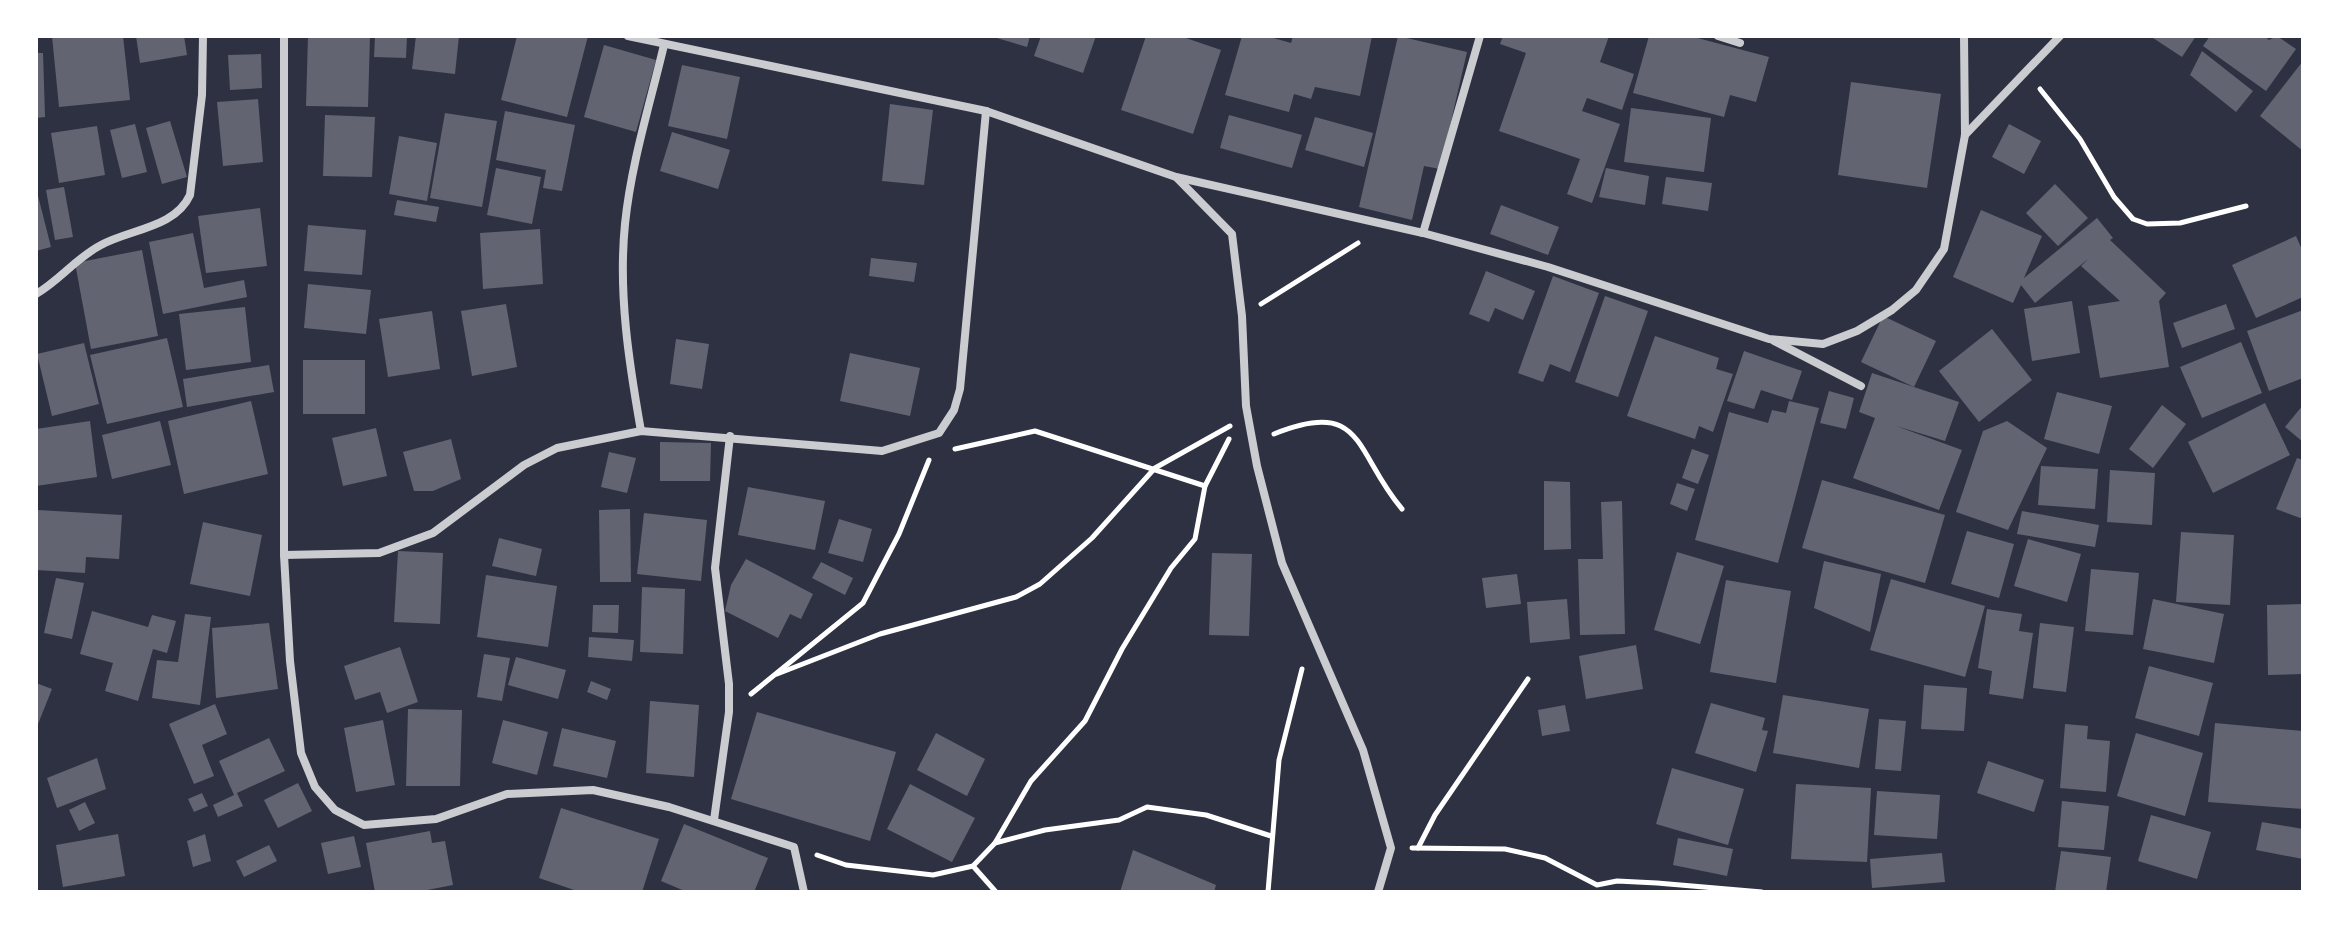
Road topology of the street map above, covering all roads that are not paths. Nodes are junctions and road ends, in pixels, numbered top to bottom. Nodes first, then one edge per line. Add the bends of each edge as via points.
1 (203, 36) edge
2 (284, 36) edge
3 (628, 36) edge
4 (1480, 36) edge
5 (1718, 36) edge
6 (1964, 36) edge
7 (2060, 36) edge
8 (1740, 43) dead end
9 (664, 45) junction
10 (986, 111) junction
11 (1965, 135) junction
12 (1176, 177) junction
13 (1423, 233) junction
14 (36, 294) edge
15 (1769, 339) junction
16 (1861, 386) dead end
17 (641, 431) junction
18 (730, 436) junction
19 (284, 555) junction
20 (714, 820) junction
21 (804, 892) edge
22 (1378, 892) edge

1 - 14 street via 202,95 184,208 103,243
2 - 19 street
3 - 9 street
4 - 13 street
5 - 8 street
6 - 11 street
7 - 11 street
9 - 10 street
9 - 17 street via 625,223 628,359
10 - 12 street
10 - 18 street via 960,389 939,433 882,451
11 - 15 street via 1944,249 1916,290 1857,331 1823,344
12 - 13 street
12 - 22 street via 1232,234 1246,406 1257,466 1282,563 1363,750 1391,848
13 - 15 street via 1619,287
15 - 16 street
17 - 18 street
17 - 19 street via 557,448 524,465 433,533 379,553
18 - 20 street via 715,568 729,712
19 - 20 street via 301,753 315,787 335,810 364,825 436,819 507,794 593,790
20 - 21 street via 794,847

